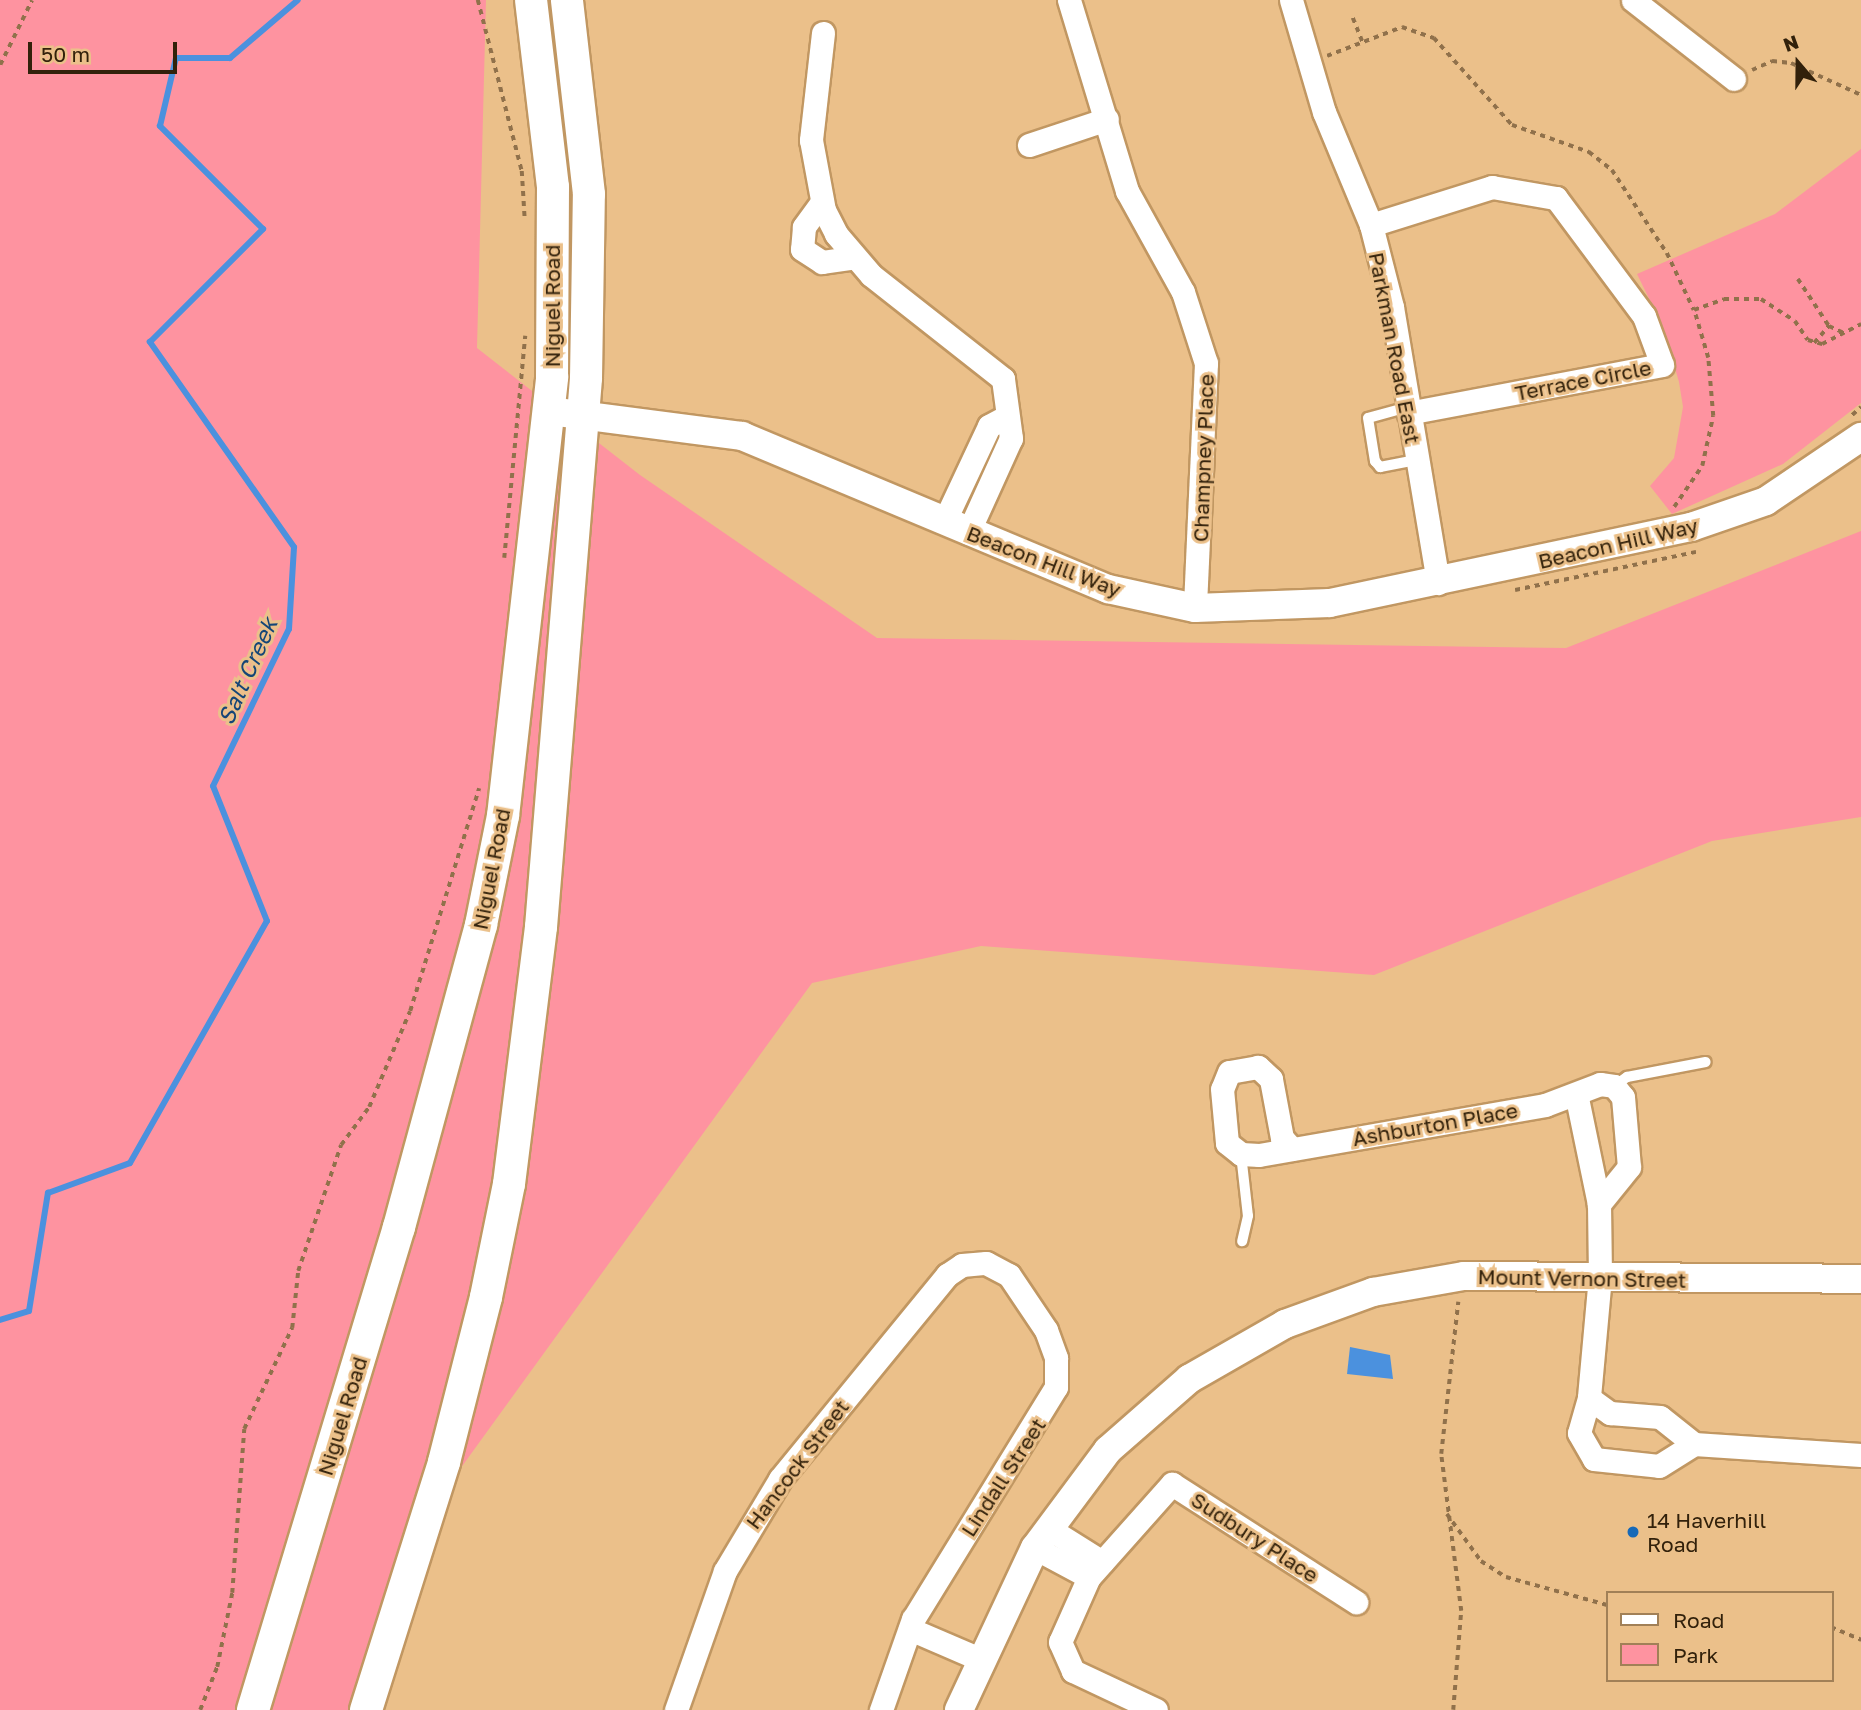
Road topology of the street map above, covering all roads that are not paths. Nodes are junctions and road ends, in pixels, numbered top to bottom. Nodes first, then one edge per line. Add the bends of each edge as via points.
1 (531, 0) edge
2 (567, 0) edge
3 (1069, 0) edge
4 (1291, 0) edge
5 (1633, 0) edge
6 (823, 33) dead end
7 (1734, 79) road end
8 (1107, 119) junction
9 (1029, 145) dead end
10 (822, 202) junction
11 (1371, 225) junction
12 (852, 258) junction
13 (1408, 410) junction
14 (550, 411) junction
15 (584, 416) junction
16 (1852, 430) edge
17 (1417, 460) junction
18 (956, 527) junction
19 (1438, 583) junction
20 (1195, 608) junction
21 (1706, 1062) dead end
22 (1614, 1086) junction
23 (1577, 1098) junction
24 (1292, 1149) junction
25 (1241, 1154) junction
26 (1599, 1204) junction
27 (1242, 1241) dead end
28 (978, 1262) joint
29 (1601, 1276) junction
30 (1861, 1279) edge
31 (1589, 1398) junction
32 (1694, 1444) junction
33 (1861, 1455) edge
34 (1042, 1538) junction
35 (1095, 1570) junction
36 (1356, 1602) dead end
37 (909, 1629) junction
38 (982, 1660) junction
39 (253, 1710) edge
40 (366, 1710) edge
41 (676, 1710) edge
42 (881, 1710) edge
43 (959, 1710) edge
44 (1156, 1710) edge

1 - 14 main road, Niguel Road via 553,187
2 - 15 main road, Niguel Road via 589,194
3 - 8 street, Champney Place
4 - 11 street, Parkman Road East
5 - 7 street
6 - 10 street via 811,140
8 - 9 street
8 - 20 street, Champney Place via 1127,191 1183,292 1206,363
10 - 12 street
10 - 12 street via 804,227 802,248 822,262
11 - 13 street, Parkman Road East
11 - 13 street, Terrace Circle via 1492,187 1556,198 1644,316 1662,365
12 - 18 street via 1003,379 1004,418 1011,438
13 - 17 street, Parkman Road East
13 - 17 lane via 1368,418 1375,461 1380,467
14 - 15 street, Beacon Hill Way
14 - 39 main road, Niguel Road via 503,816 481,925 399,1227
15 - 18 street, Beacon Hill Way via 742,436
15 - 40 main road, Niguel Road via 541,928 509,1184 443,1462
16 - 19 street, Beacon Hill Way via 1766,501 1716,518
17 - 19 street, Parkman Road East
18 - 20 street, Beacon Hill Way via 1108,589
19 - 20 street, Beacon Hill Way via 1330,603
21 - 22 lane via 1627,1077
22 - 23 street, Ashburton Place via 1587,1088
22 - 26 street via 1623,1097 1629,1167
23 - 24 street, Ashburton Place
23 - 26 street
24 - 25 street, Ashburton Place
24 - 25 street via 1282,1138 1271,1079 1258,1068 1229,1072 1222,1089 1227,1143
25 - 27 lane via 1248,1216
26 - 29 street
28 - 37 street, Lindall Street via 1009,1275 1046,1330 1056,1358 1056,1387
28 - 41 street, Hancock Street via 947,1275 754,1517 707,1614
29 - 30 street, Mount Vernon Street via 1724,1283
29 - 31 street
29 - 34 street, Mount Vernon Street via 1434,1279 1373,1292 1284,1324 1166,1397 1108,1450
31 - 32 street via 1610,1413 1660,1417
31 - 32 street via 1579,1433 1594,1459 1660,1466
32 - 33 street
34 - 35 street
34 - 38 street, Mount Vernon Street
35 - 36 street, Sudbury Place via 1172,1484
35 - 44 street via 1062,1632 1065,1663
37 - 38 street
37 - 42 street, Lindall Street
38 - 43 street, Mount Vernon Street

